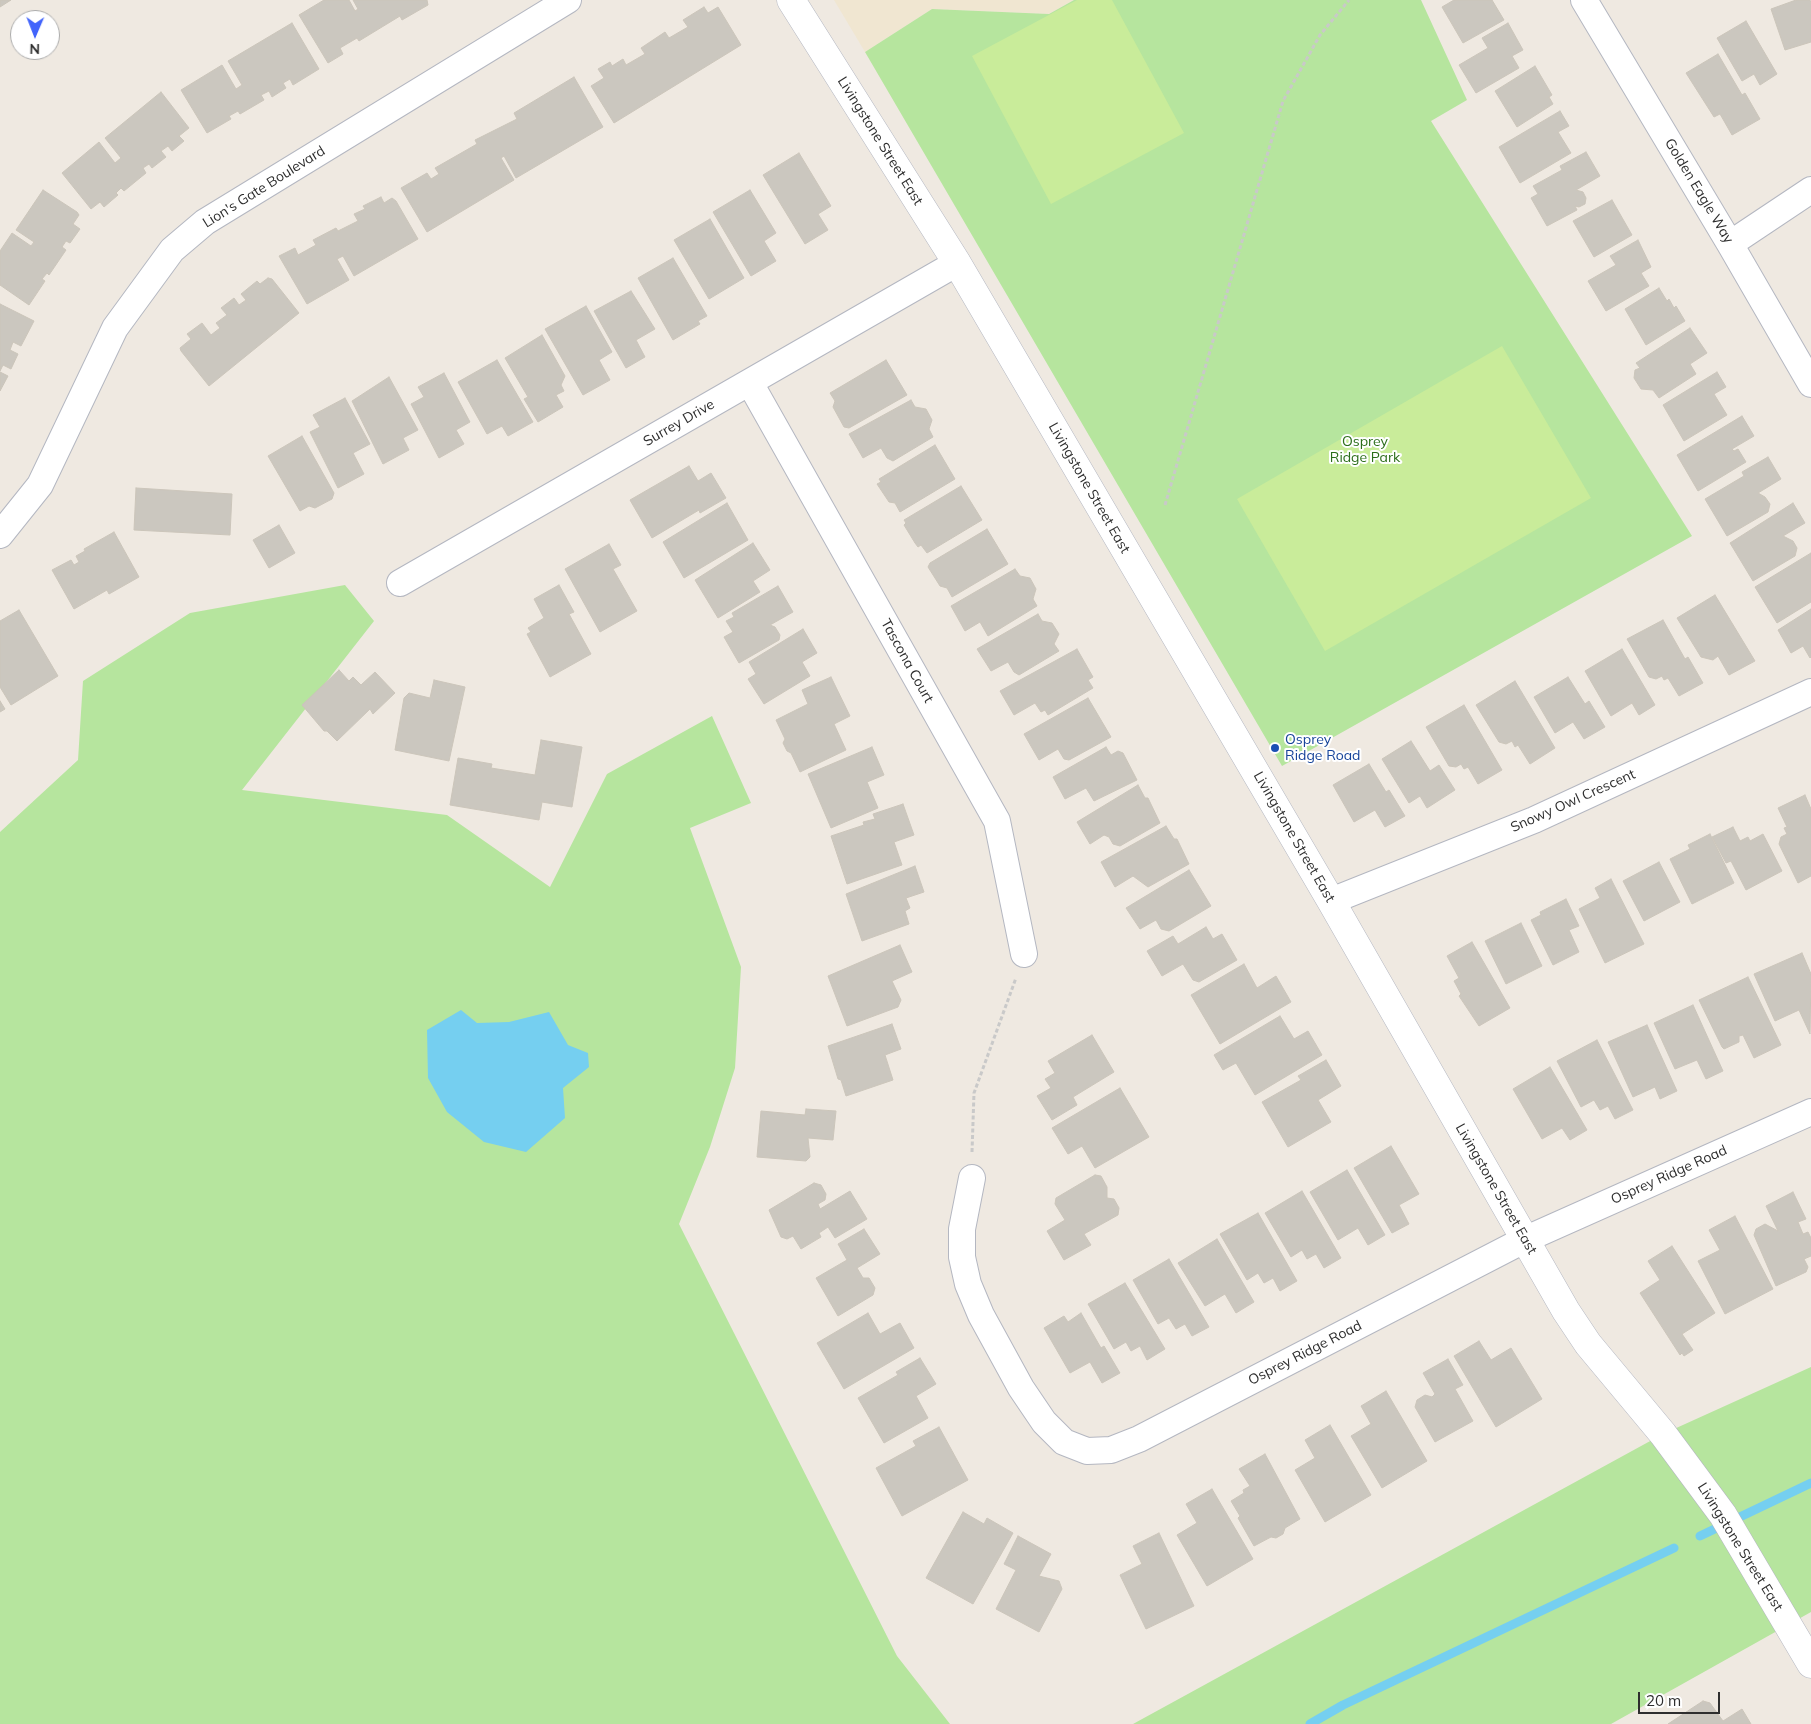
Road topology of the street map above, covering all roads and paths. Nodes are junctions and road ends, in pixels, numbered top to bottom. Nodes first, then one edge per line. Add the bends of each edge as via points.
1 (568, 0) edge
2 (791, 0) edge
3 (1349, 0) edge
4 (1584, 0) edge
5 (1811, 190) edge
6 (1730, 244) junction
7 (957, 263) junction
8 (750, 383) junction
9 (1811, 384) edge
10 (1165, 505) dead end
11 (0, 535) edge
12 (400, 582) dead end
13 (1811, 692) edge
14 (1331, 900) junction
15 (1024, 954) joint
16 (1811, 1112) edge
17 (972, 1178) joint
18 (1524, 1240) junction
19 (1811, 1664) edge

1 - 11 street, Lion's Gate Boulevard via 205,222 172,250 115,328 40,485
2 - 7 street, Livingstone Street East
3 - 10 path via 1320,35 1283,102
4 - 6 street, Golden Eagle Way
5 - 6 street
6 - 9 street, Golden Eagle Way
7 - 8 street, Surrey Drive
7 - 14 street, Livingstone Street East
8 - 12 street, Surrey Drive
8 - 15 street, Tascona Court via 998,821
13 - 14 street, Snowy Owl Crescent via 1534,820
14 - 18 street, Livingstone Street East
15 - 17 path via 974,1093
16 - 18 street, Osprey Ridge Road
17 - 18 street, Osprey Ridge Road via 962,1229 962,1257 968,1284 981,1315 1021,1388 1044,1422 1064,1442 1087,1451 1112,1450 1139,1439
18 - 19 street, Livingstone Street East via 1588,1344 1663,1434 1723,1515

